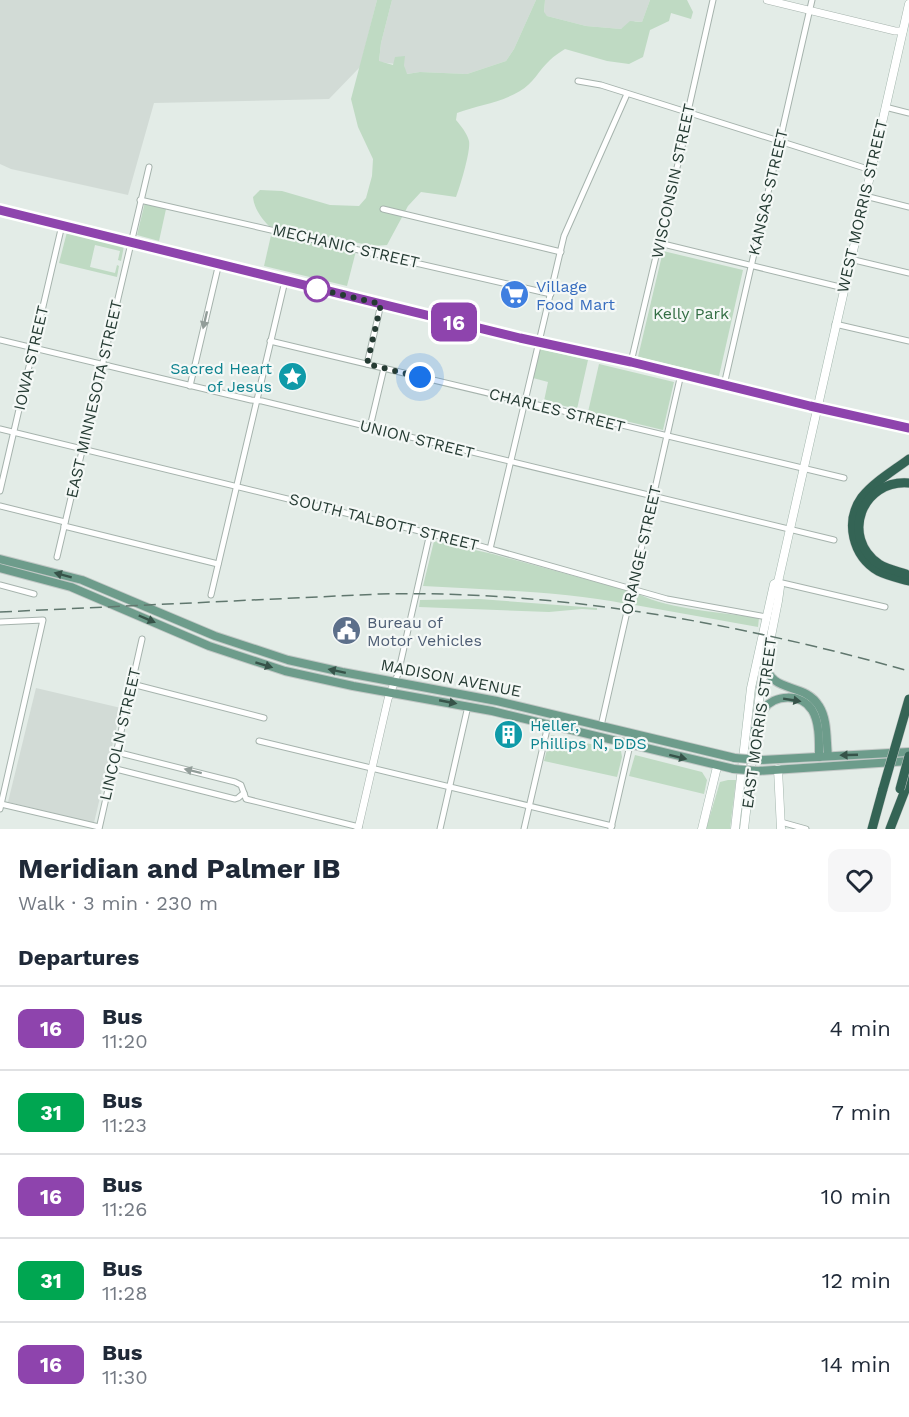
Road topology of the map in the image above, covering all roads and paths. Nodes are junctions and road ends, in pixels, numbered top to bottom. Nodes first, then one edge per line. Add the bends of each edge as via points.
1 (713, 0) edge
2 (767, 0) edge
3 (812, 0) edge
4 (909, 4) edge
5 (810, 10) junction
6 (906, 31) edge
7 (578, 81) dead end
8 (627, 94) junction
9 (885, 107) junction
10 (689, 113) junction
11 (909, 113) edge
12 (780, 142) junction
13 (149, 167) dead end
14 (871, 170) junction
15 (865, 196) junction
16 (140, 200) junction
17 (909, 207) edge
18 (383, 209) dead end
19 (0, 210) edge
20 (62, 225) junction
21 (130, 242) junction
22 (660, 243) junction
23 (561, 252) junction
24 (850, 260) junction
25 (219, 263) junction
26 (752, 266) junction
27 (909, 273) edge
28 (285, 281) junction
29 (844, 288) junction
30 (551, 294) junction
31 (381, 304) junction
32 (835, 324) junction
33 (0, 340) edge
34 (270, 341) junction
35 (909, 341) edge
36 (538, 343) junction
37 (34, 348) junction
38 (631, 362) junction
39 (102, 364) junction
40 (367, 364) junction
41 (384, 368) junction
42 (681, 374) junction
43 (724, 385) junction
44 (190, 386) junction
45 (256, 401) junction
46 (524, 402) junction
47 (817, 408) junction
48 (370, 427) junction
49 (909, 428) edge
50 (0, 429) edge
51 (14, 433) junction
52 (667, 437) junction
53 (82, 449) junction
54 (909, 459) edge
55 (511, 461) junction
56 (803, 469) junction
57 (844, 478) dead end
58 (909, 483) edge
59 (236, 487) junction
60 (0, 491) edge
61 (654, 496) junction
62 (0, 506) edge
63 (65, 524) junction
64 (790, 529) junction
65 (430, 533) junction
66 (834, 540) dead end
67 (490, 549) junction
68 (57, 557) dead end
69 (0, 559) edge
70 (218, 564) junction
71 (0, 568) edge
72 (909, 574) edge
73 (909, 581) edge
74 (778, 582) junction
75 (0, 585) edge
76 (632, 589) junction
77 (34, 594) dead end
78 (211, 595) dead end
79 (885, 607) dead end
80 (767, 617) junction
81 (0, 622) edge
82 (142, 639) dead end
83 (765, 663) junction
84 (395, 681) junction
85 (132, 684) junction
86 (390, 692) junction
87 (909, 699) edge
88 (468, 706) junction
89 (264, 718) dead end
90 (548, 725) junction
91 (601, 726) junction
92 (754, 733) junction
93 (259, 741) dead end
94 (630, 745) junction
95 (116, 752) junction
96 (909, 752) edge
97 (909, 756) edge
98 (824, 757) junction
99 (909, 761) edge
100 (717, 766) junction
101 (372, 767) junction
102 (112, 768) junction
103 (778, 769) junction
104 (905, 785) edge
105 (449, 787) junction
106 (244, 793) junction
107 (529, 806) junction
108 (1, 807) edge
109 (781, 826) edge
110 (612, 827) edge
111 (99, 828) edge
112 (359, 828) edge
113 (440, 829) edge
114 (524, 829) edge
115 (702, 829) edge
116 (735, 829) edge
117 (744, 829) edge
118 (806, 829) edge
119 (872, 829) edge
120 (890, 829) edge

1 - 10 street, WISCONSIN STREET
2 - 5 street
3 - 5 street, KANSAS STREET
4 - 6 main road, WEST MORRIS STREET
5 - 6 street
5 - 12 street, KANSAS STREET
6 - 9 main road, WEST MORRIS STREET
7 - 8 street
8 - 10 street
8 - 23 street
9 - 11 street
9 - 14 main road, WEST MORRIS STREET
10 - 12 street
10 - 22 street, WISCONSIN STREET
12 - 14 street
12 - 26 street, KANSAS STREET
13 - 16 street, EAST MINNESOTA STREET
14 - 15 main road, WEST MORRIS STREET
15 - 17 street
15 - 24 main road, WEST MORRIS STREET
16 - 21 street, EAST MINNESOTA STREET
16 - 30 street, MECHANIC STREET
18 - 23 street
19 - 20 main road
20 - 21 main road
20 - 37 street, IOWA STREET
21 - 25 main road
21 - 39 street, EAST MINNESOTA STREET
22 - 26 street
22 - 38 street, WISCONSIN STREET
23 - 30 street
24 - 27 street
24 - 29 main road, WEST MORRIS STREET
25 - 28 main road
25 -> 44 street
26 - 29 street
26 - 43 street, KANSAS STREET
28 - 31 main road
28 - 34 street
29 - 32 main road, WEST MORRIS STREET
30 - 36 street
31 - 36 main road
31 - 40 street
32 - 35 street
32 - 47 main road, WEST MORRIS STREET
33 - 37 street, UNION STREET
34 - 40 street, CHARLES STREET
34 - 45 street
36 - 38 main road
36 - 46 street
37 - 39 street, UNION STREET
37 - 51 street, IOWA STREET
38 - 42 main road
39 - 44 street, UNION STREET
39 - 53 street, EAST MINNESOTA STREET
40 - 41 street, CHARLES STREET
41 - 46 street, CHARLES STREET
41 - 48 street
42 - 43 main road
42 - 52 street, ORANGE STREET
43 - 47 main road
44 - 45 street, UNION STREET
45 - 48 street, UNION STREET
45 - 59 street
46 - 52 street, CHARLES STREET
46 - 55 street
47 - 49 main road
47 - 56 main road, EAST MORRIS STREET
48 - 55 street, UNION STREET
50 - 51 street, SOUTH TALBOTT STREET
51 - 53 street, SOUTH TALBOTT STREET
51 - 60 street, IOWA STREET
52 - 56 street, CHARLES STREET
52 - 61 street, ORANGE STREET
53 - 59 street, SOUTH TALBOTT STREET
53 - 63 street, EAST MINNESOTA STREET
54 - 73 highway via 865,493 852,528 856,545 870,565
55 - 61 street, UNION STREET
55 - 67 street
56 - 57 street, CHARLES STREET
56 - 64 main road, EAST MORRIS STREET
58 - 72 highway via 894,483 875,493 863,507 859,529 864,548 873,558 888,569
59 - 65 street, SOUTH TALBOTT STREET
59 - 70 street
61 - 64 street, UNION STREET
61 - 76 street, ORANGE STREET
62 - 63 street
63 - 68 street, EAST MINNESOTA STREET
63 - 70 street
64 - 66 street, UNION STREET
64 - 74 main road, EAST MORRIS STREET
65 - 67 street, SOUTH TALBOTT STREET
65 - 84 street
67 - 76 street, SOUTH TALBOTT STREET
84 -> 69 main road, MADISON AVENUE via 256,651 82,580
70 - 78 street
71 -> 86 main road, MADISON AVENUE via 82,591 253,661 323,681
74 - 79 street
74 - 80 main road, EAST MORRIS STREET via 774,584
74 - 83 main road, EAST MORRIS STREET
75 - 77 street
76 - 80 street, SOUTH TALBOTT STREET
76 - 91 street, ORANGE STREET
80 - 116 main road, EAST MORRIS STREET via 751,688
81 - 108 street via 43,620
82 - 85 street, LINCOLN STREET
83 - 92 main road, EAST MORRIS STREET
83 - 98 main road via 774,682 808,694 819,706 824,717
84 - 86 street
84 - 91 main road, MADISON AVENUE via 478,696
85 - 89 street
85 - 95 street, LINCOLN STREET
86 -> 88 main road, MADISON AVENUE
86 - 101 street
87 - 119 highway, bridge
88 - 90 main road, MADISON AVENUE
88 - 105 street
90 - 94 main road, MADISON AVENUE
90 - 107 street
91 - 98 main road, MADISON AVENUE, bridge via 735,758
92 -> 98 main road via 760,714 769,704 787,697 800,700 816,719
92 - 117 main road, EAST MORRIS STREET
93 - 101 street
94 -> 100 main road, MADISON AVENUE
94 - 110 street
95 - 102 street, LINCOLN STREET
106 -> 95 street via 235,782
96 -> 98 main road, MADISON AVENUE
97 - 104 highway, bridge
99 - 103 main road, MADISON AVENUE
100 - 103 main road, MADISON AVENUE, bridge via 734,770
100 - 115 main road
101 - 105 street
101 - 112 street
102 - 106 street via 235,799
102 - 111 street, LINCOLN STREET
103 - 109 main road
104 - 120 highway
105 - 107 street
105 - 113 street
106 - 112 street via 246,799
107 - 110 street
107 - 114 street
108 - 111 street
109 - 118 street

